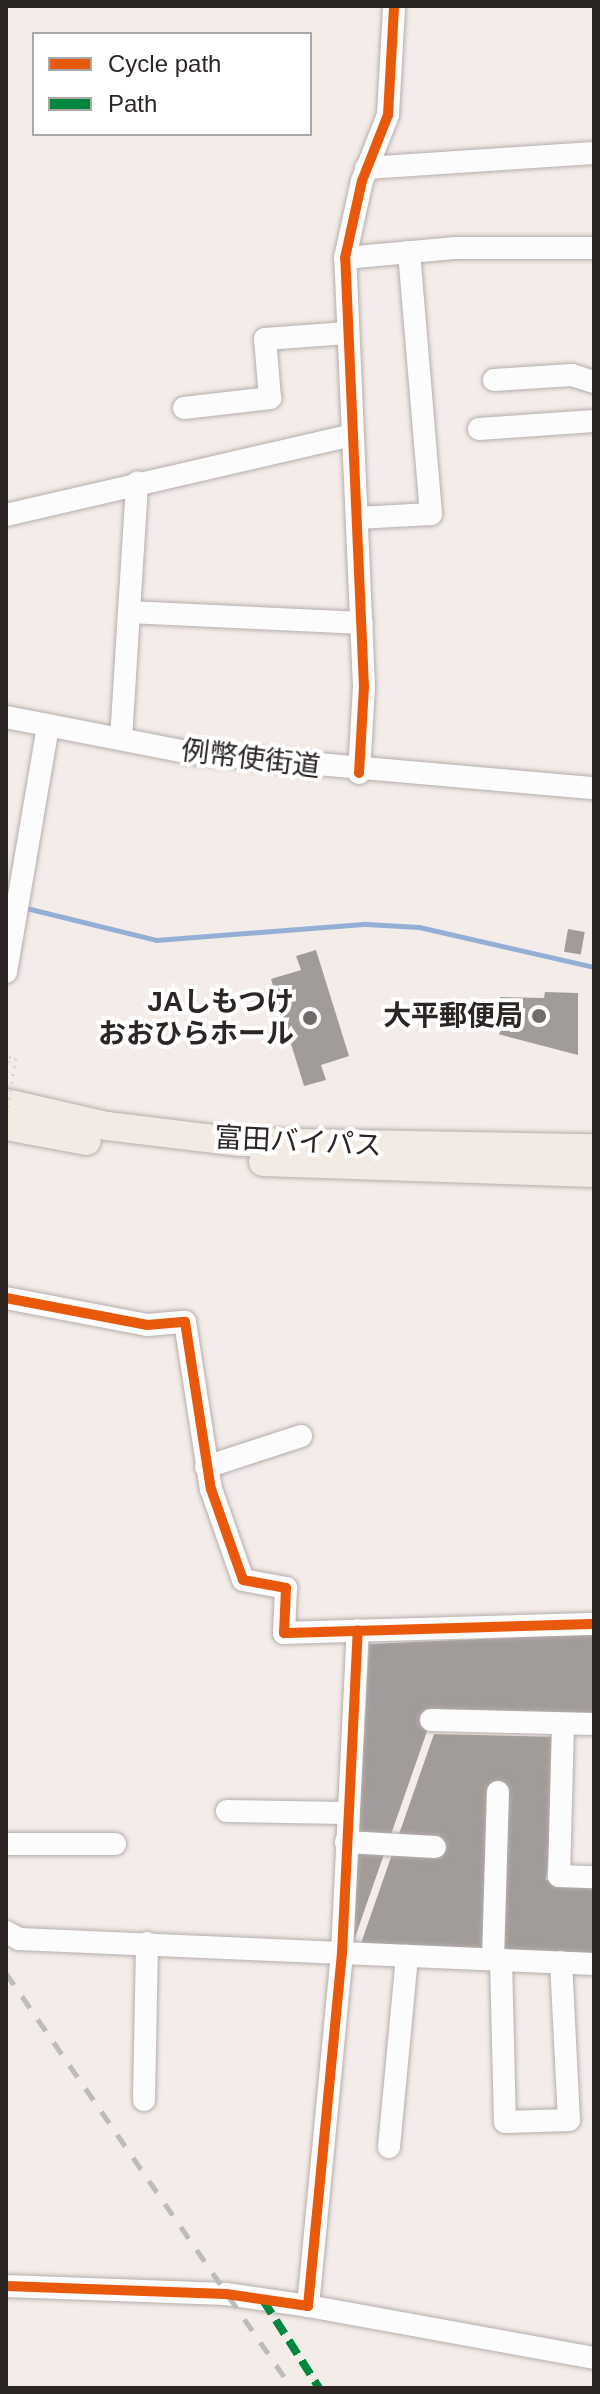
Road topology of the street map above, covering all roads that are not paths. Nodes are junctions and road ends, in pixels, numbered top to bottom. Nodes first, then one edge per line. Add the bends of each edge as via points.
1 (394, 6) edge
2 (594, 153) edge
3 (366, 168) junction
4 (594, 248) edge
5 (409, 252) junction
6 (345, 258) junction
7 (347, 333) junction
8 (494, 380) dead end
9 (594, 382) edge
10 (184, 408) dead end
11 (594, 421) edge
12 (479, 429) dead end
13 (352, 435) junction
14 (137, 482) junction
15 (6, 515) edge
16 (357, 518) junction
17 (129, 612) junction
18 (362, 623) junction
19 (6, 717) edge
20 (48, 726) junction
21 (121, 739) junction
22 (359, 773) junction
23 (594, 788) edge
24 (6, 972) edge
25 (6, 1103) edge
26 (6, 1126) edge
27 (594, 1148) edge
28 (594, 1173) edge
29 (6, 1298) edge
30 (301, 1436) dead end
31 (206, 1467) junction
32 (594, 1624) edge
33 (358, 1630) junction
34 (431, 1720) dead end
35 (563, 1724) junction
36 (594, 1724) edge
37 (498, 1792) dead end
38 (227, 1811) dead end
39 (346, 1813) junction
40 (346, 1842) junction
41 (6, 1844) edge
42 (115, 1844) dead end
43 (435, 1847) dead end
44 (594, 1877) edge
45 (6, 1932) edge
46 (147, 1943) junction
47 (342, 1953) junction
48 (407, 1956) junction
49 (497, 1960) junction
50 (561, 1962) junction
51 (594, 1964) edge
52 (144, 2100) dead end
53 (389, 2147) dead end
54 (6, 2286) edge
55 (308, 2306) junction
56 (594, 2358) edge

1 - 3 street via 388,115
2 - 3 street
3 - 6 street
4 - 5 street
5 - 6 street
5 - 16 street via 431,514
6 - 7 street
7 - 10 street via 265,339 270,398
7 - 13 street
8 - 9 street via 572,375
11 - 12 street
13 - 14 street
13 - 16 street
14 - 15 street
14 - 17 street
16 - 18 street
17 - 18 street
17 - 21 street
18 - 22 street
19 - 20 street, 例幣使街道
20 - 21 street, 例幣使街道
20 - 24 street
21 - 22 street, 例幣使街道
22 - 23 street, 例幣使街道
25 - 27 main road, 富田バイパス via 107,1126 240,1142
26 - 28 main road, 富田バイパス via 227,1160
29 - 31 street via 147,1325 185,1322
30 - 31 street
31 - 33 street via 243,1580 286,1588 284,1633
32 - 33 street
33 - 39 street
34 - 35 street
35 - 36 street
35 - 44 street via 559,1876
37 - 49 street
38 - 39 street
39 - 40 street
40 - 43 street
40 - 47 street
41 - 42 street
45 - 46 street via 19,1939
46 - 47 street
46 - 52 street
47 - 48 street
47 - 55 street
48 - 49 street
48 - 53 street
49 - 50 street
49 - 50 street via 505,2122 569,2120
50 - 51 street
54 - 55 street via 226,2294
55 - 56 street

